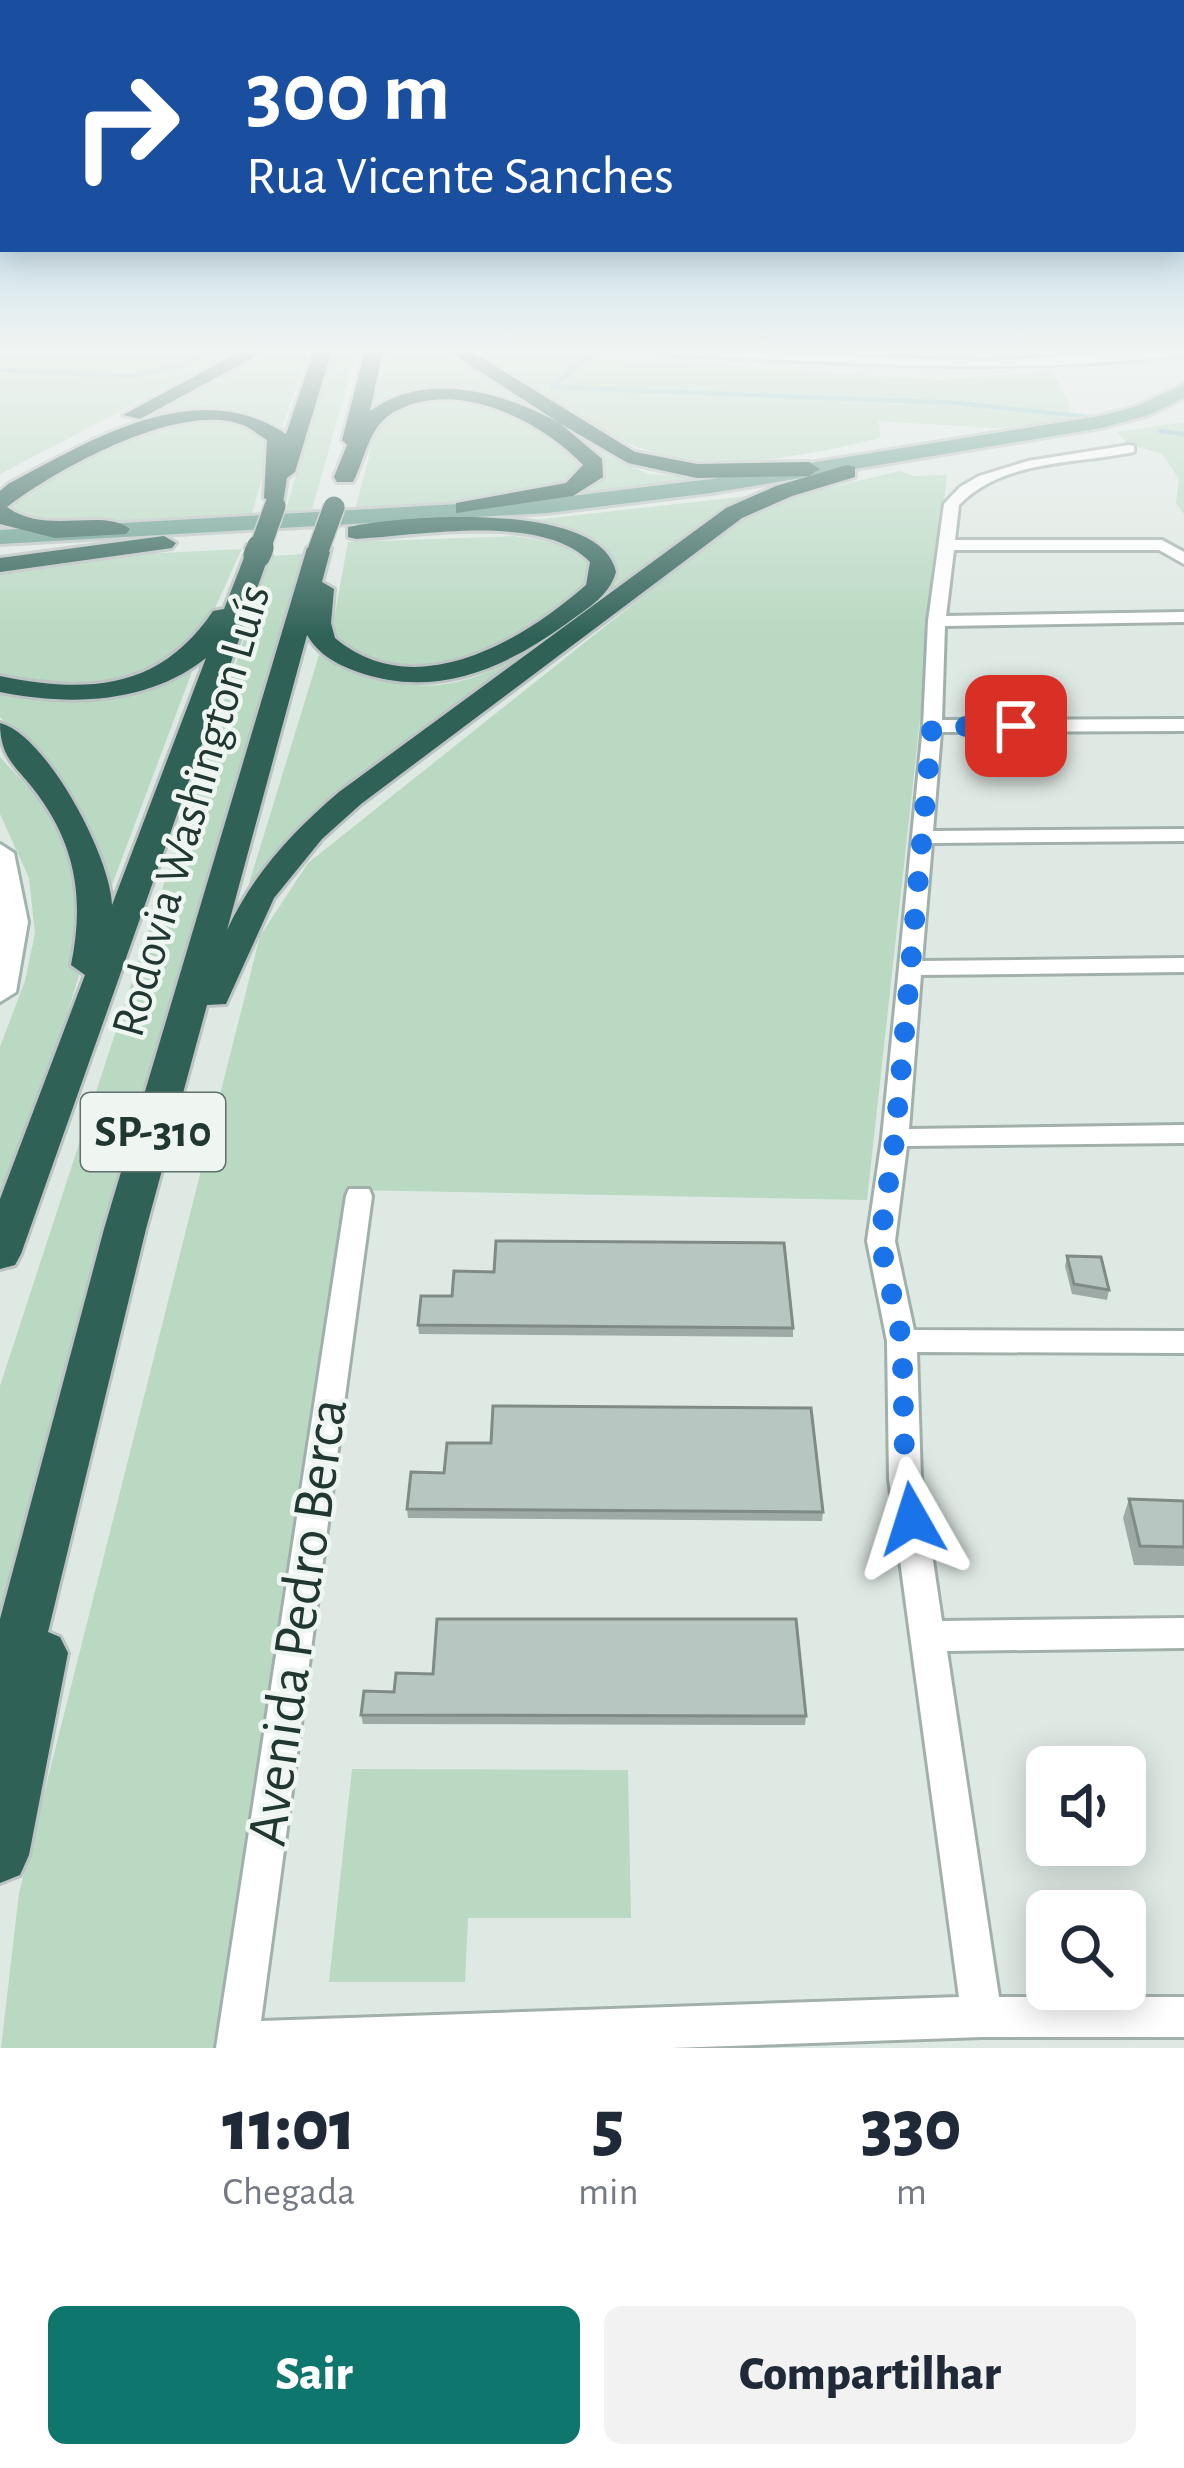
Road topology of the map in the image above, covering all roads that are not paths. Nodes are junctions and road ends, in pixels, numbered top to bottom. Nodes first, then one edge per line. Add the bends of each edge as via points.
1 (75, 446) edge
2 (101, 446) edge
3 (278, 446) edge
4 (293, 446) edge
5 (352, 446) edge
6 (361, 446) edge
7 (568, 446) edge
8 (610, 446) edge
9 (971, 446) edge
10 (993, 446) edge
11 (1129, 449) dead end
12 (842, 469) junction
13 (345, 477) junction
14 (0, 485) edge
15 (0, 502) edge
16 (275, 502) junction
17 (0, 512) edge
18 (364, 525) junction
19 (161, 536) junction
20 (0, 538) edge
21 (948, 545) junction
22 (0, 551) edge
23 (319, 551) junction
24 (1184, 559) edge
25 (0, 565) edge
26 (252, 567) junction
27 (1184, 617) edge
28 (937, 621) junction
29 (0, 684) edge
30 (1184, 725) edge
31 (932, 727) junction
32 (0, 732) edge
33 (1184, 835) edge
34 (922, 837) junction
35 (0, 853) edge
36 (1184, 964) edge
37 (910, 968) junction
38 (0, 992) edge
39 (1184, 1134) edge
40 (895, 1138) junction
41 (34, 1153) junction
42 (359, 1196) dead end
43 (125, 1229) junction
44 (0, 1254) edge
45 (902, 1341) junction
46 (1184, 1342) edge
47 (38, 1578) junction
48 (1184, 1633) edge
49 (931, 1636) junction
50 (0, 1720) edge
51 (0, 1855) edge
52 (982, 2017) junction
53 (1184, 2017) edge
54 (237, 2045) edge

1 - 14 highway
2 - 15 highway
3 - 16 highway
4 - 16 highway, Rodovia Washington Luís / SP-310
5 - 13 highway, Rodovia Washington Luís / SP-310
6 - 13 highway
7 - 18 highway via 594,464 586,483 548,497
8 - 12 highway via 660,466 735,474
9 - 12 main road
10 - 12 main road
11 - 21 street via 973,483 952,504
12 - 18 main road via 568,511
12 - 43 highway via 734,513 311,832 244,923
13 - 23 highway, Rodovia Washington Luís / SP-310, bridge
16 - 26 highway, Rodovia Washington Luís / SP-310, bridge
17 - 19 highway via 38,527
18 - 19 main road
18 - 23 highway via 537,531 594,550 604,577 503,656 460,671 400,674 353,661 320,634
19 - 20 main road
19 - 22 main road
19 - 25 highway
21 - 24 street via 1162,545
21 - 28 street
23 - 43 highway, Rodovia Washington Luís / SP-310
26 - 29 highway via 200,649 156,676 73,692
26 - 41 highway, Rodovia Washington Luís / SP-310
27 - 28 street
28 - 31 street
30 - 31 street
31 - 34 street
32 - 41 highway via 70,818 88,856 98,910
33 - 34 street
34 - 37 street
35 - 38 street via 13,925
36 - 37 street
37 - 40 street
39 - 40 street
40 - 45 street via 880,1241
41 - 44 highway, Rodovia Washington Luís / SP-310
42 - 54 street, Avenida Pedro Berca
43 - 47 highway, Rodovia Washington Luís / SP-310
45 - 46 street
45 - 49 street via 905,1480
47 - 50 highway, Rodovia Washington Luís / SP-310
47 - 51 highway via 44,1643
48 - 49 street
49 - 52 street
52 - 53 street
52 - 54 street

